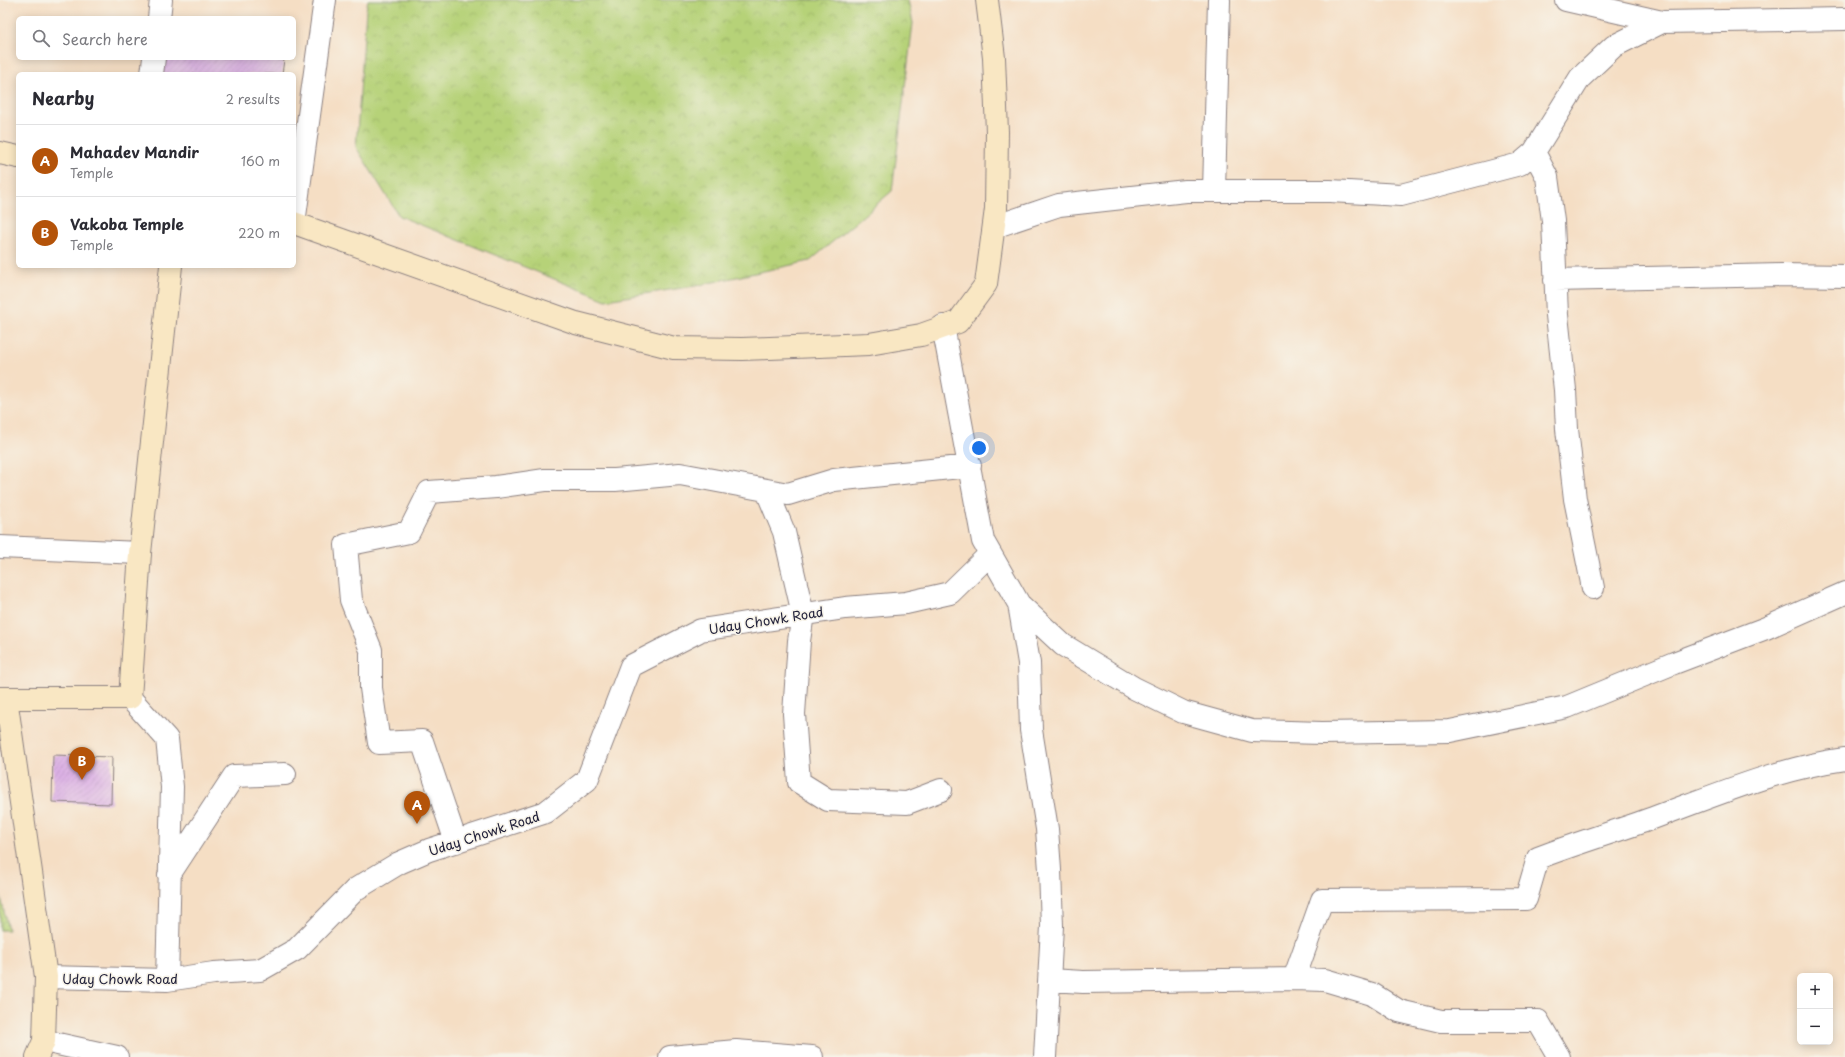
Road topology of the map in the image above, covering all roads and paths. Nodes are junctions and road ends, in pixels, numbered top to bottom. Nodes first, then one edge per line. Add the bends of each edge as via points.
1 (161, 0) edge
2 (325, 0) edge
3 (987, 0) edge
4 (1219, 0) edge
5 (1566, 0) edge
6 (159, 16) edge
7 (1845, 19) edge
8 (1662, 22) junction
9 (154, 60) edge
10 (152, 72) edge
11 (1534, 152) junction
12 (0, 153) edge
13 (16, 157) edge
14 (1214, 191) junction
15 (296, 209) edge
16 (296, 224) edge
17 (994, 227) junction
18 (171, 268) edge
19 (1845, 276) edge
20 (1555, 280) junction
21 (943, 326) junction
22 (970, 466) junction
23 (767, 491) junction
24 (0, 547) edge
25 (140, 553) junction
26 (990, 554) junction
27 (1593, 588) dead end
28 (1845, 593) edge
29 (1019, 604) junction
30 (803, 614) junction
31 (3, 698) edge
32 (130, 698) junction
33 (1845, 759) edge
34 (285, 774) dead end
35 (941, 790) dead end
36 (456, 842) junction
37 (169, 875) junction
38 (46, 977) junction
39 (1294, 979) junction
40 (167, 980) junction
41 (1050, 980) junction
42 (41, 1049) edge
43 (117, 1057) edge
44 (670, 1057) edge
45 (812, 1057) edge
46 (1045, 1057) edge
47 (1559, 1057) edge

1 - 6 street
2 - 15 street
3 - 17 street via 994,58 997,132
4 - 14 street
5 - 8 street
7 - 8 street
8 - 11 street via 1614,46 1580,78
9 - 10 street
11 - 14 street via 1520,164 1401,195 1330,191
11 - 20 street via 1548,177
12 - 13 street
14 - 17 street via 1186,191 1059,205
16 - 21 street via 576,323 674,348 742,349 869,344 921,335
17 - 21 street via 986,284 958,322
18 - 25 street
19 - 20 street
20 - 27 street via 1575,499
21 - 22 street
22 - 23 street via 834,480 788,494
22 - 26 street via 983,541
23 - 30 street via 784,532
23 - 36 street via 680,474 615,480 544,480 429,492 409,532 346,544 351,600 371,650 371,688 379,743 422,741
24 - 25 street
25 - 32 street
26 - 29 street
26 - 30 street, Uday Chowk Road via 950,593 906,603
28 - 29 street via 1766,628 1567,707 1450,731 1330,733 1252,731 1183,712 1134,688 1063,645
29 - 41 street via 1029,663 1031,730 1048,836 1052,926
30 - 35 street via 794,714 799,782 828,800 907,803
30 - 36 street, Uday Chowk Road via 701,630 631,666 587,780 546,812
31 - 32 street
31 - 38 street
32 - 37 street via 167,738 172,786
33 - 39 street via 1820,762 1752,782 1538,858 1526,899 1322,900
34 - 37 street via 234,776
36 - 40 street, Uday Chowk Road via 399,863 356,889 297,949 260,970
37 - 40 street
38 - 40 street, Uday Chowk Road
38 - 42 street
39 - 41 street via 1135,982
39 - 47 street via 1325,980 1372,994 1399,1011 1441,1021 1538,1021
41 - 46 street
42 - 43 street
44 - 45 street via 736,1051

